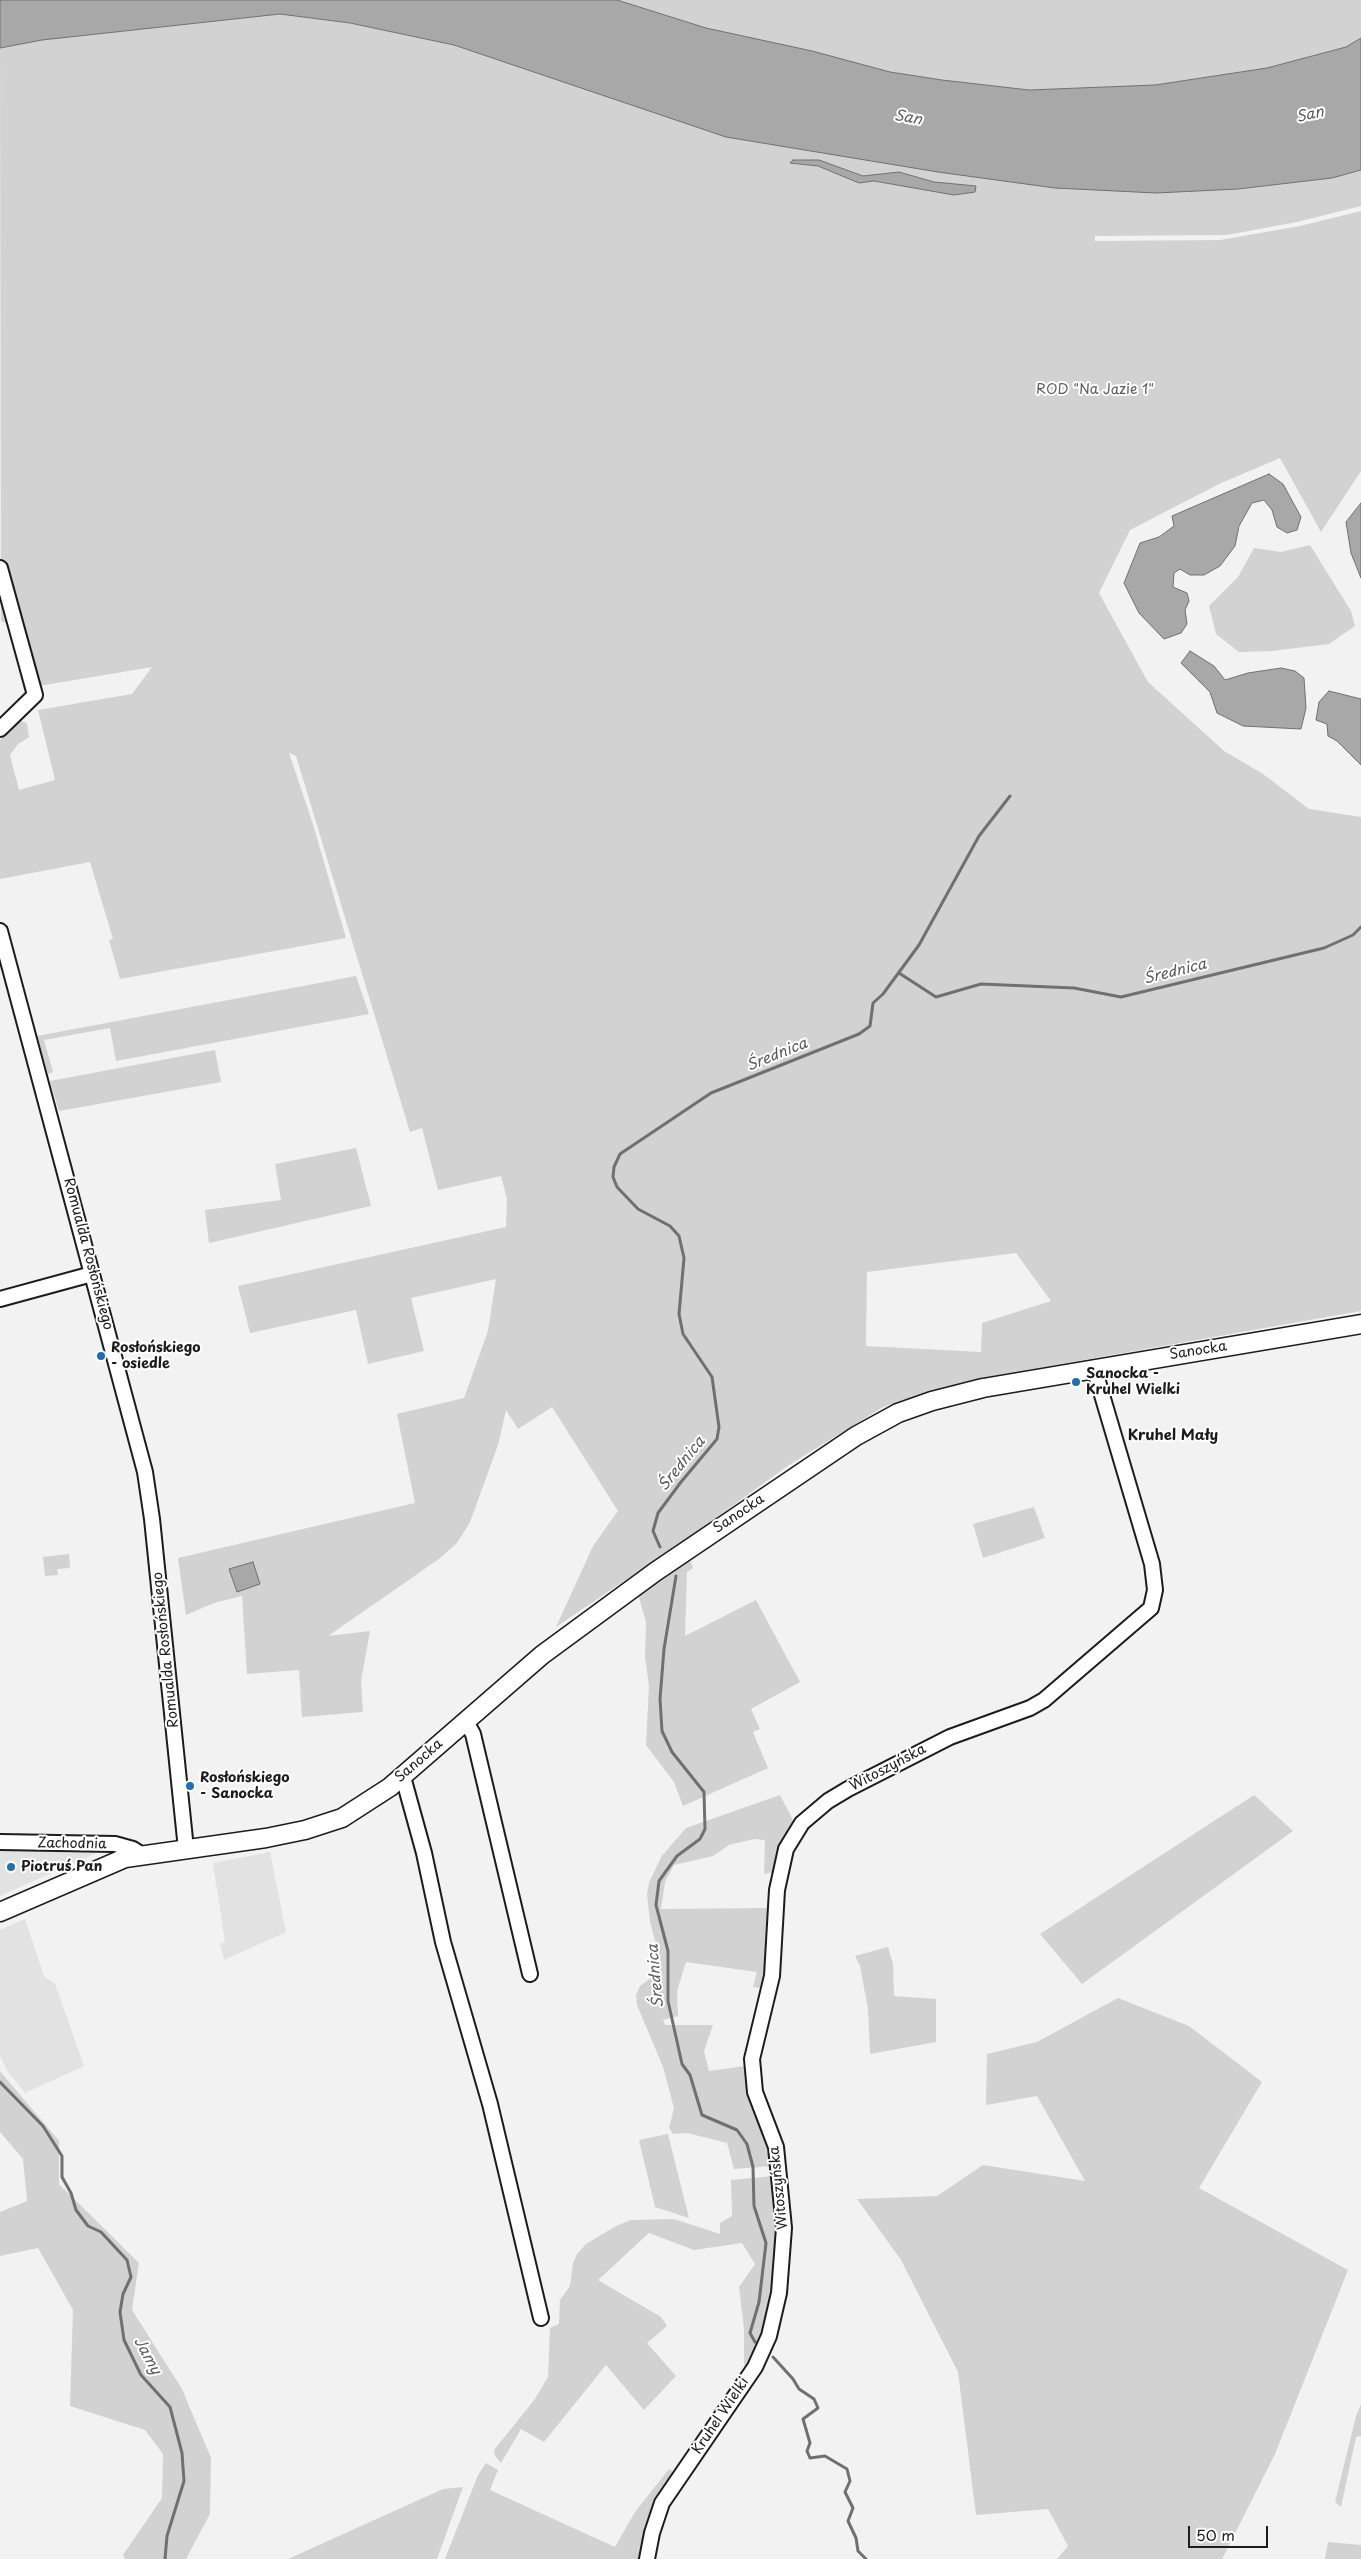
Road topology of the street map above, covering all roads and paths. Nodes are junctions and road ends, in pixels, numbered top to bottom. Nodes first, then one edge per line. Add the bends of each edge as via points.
1 (0, 568) edge
2 (0, 729) edge
3 (0, 931) edge
4 (92, 1274) junction
5 (0, 1299) edge
6 (1361, 1324) edge
7 (1094, 1368) junction
8 (465, 1720) junction
9 (401, 1777) junction
10 (0, 1842) edge
11 (186, 1849) junction
12 (142, 1855) junction
13 (0, 1912) edge
14 (530, 1974) dead end
15 (783, 2268) joint
16 (541, 2318) dead end
17 (647, 2559) edge

1 - 2 street via 35,695
3 - 4 street, Romualda Rosłońskiego
4 - 5 street
4 - 11 street, Romualda Rosłońskiego via 135,1430 151,1509
6 - 7 main road, Sanocka
7 - 8 main road, Sanocka via 963,1393 914,1406 883,1420 655,1572 542,1655
7 - 15 street, Witoszyńska via 1152,1564 1155,1590 1151,1608 1060,1687 1030,1708 950,1737 828,1801 802,1823 785,1852 776,1890 772,1976 752,2059 755,2092 776,2147 784,2228
8 - 9 main road, Sanocka
8 - 14 street via 473,1734
9 - 11 main road, Sanocka via 342,1818 273,1837
9 - 16 street via 492,2114
10 - 12 street, Zachodnia via 115,1844
11 - 12 main road, Sanocka
12 - 13 main road, Sanocka via 109,1863
15 - 17 street, Kruhel Wielki via 771,2329 755,2367 668,2492 657,2516

